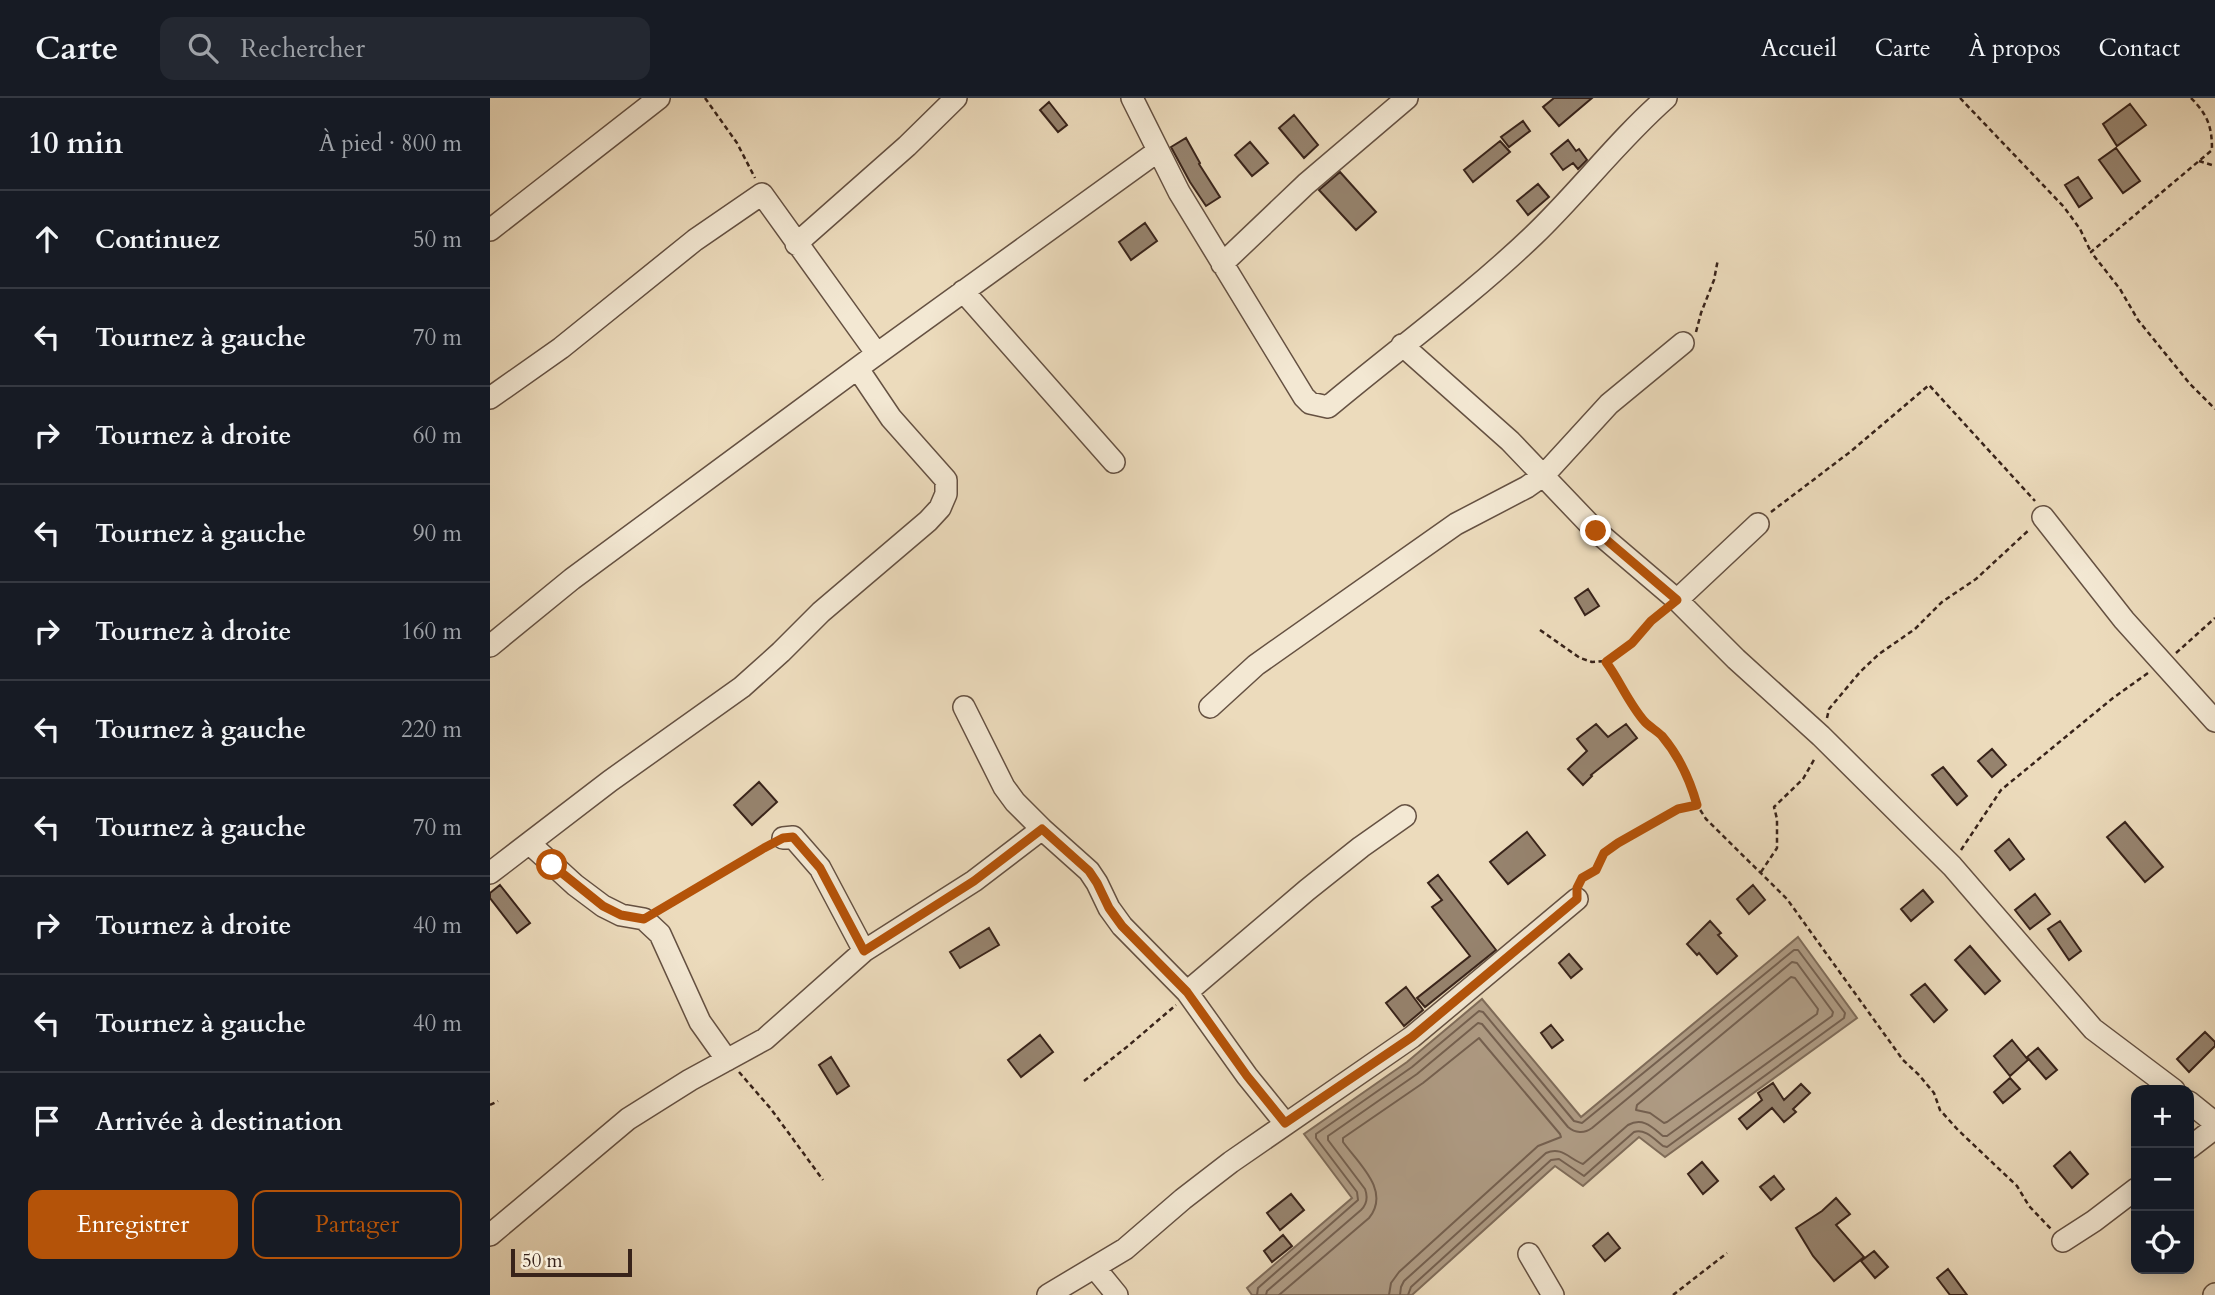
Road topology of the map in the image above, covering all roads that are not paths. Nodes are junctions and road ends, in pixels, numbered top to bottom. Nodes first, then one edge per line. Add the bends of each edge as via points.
1 (659, 98) edge
2 (956, 98) edge
3 (1132, 98) edge
4 (1408, 98) edge
5 (1666, 98) edge
6 (1158, 151) junction
7 (490, 230) edge
8 (796, 244) junction
9 (1222, 264) junction
10 (963, 291) junction
11 (1683, 343) road end
12 (1402, 345) junction
13 (877, 354) junction
14 (858, 369) junction
15 (490, 398) edge
16 (1114, 463) dead end
17 (1544, 475) junction
18 (2043, 517) road end
19 (1758, 524) road end
20 (1677, 600) junction
21 (490, 646) edge
22 (1210, 707) dead end
23 (964, 708) dead end
24 (2215, 722) edge
25 (1405, 816) dead end
26 (1042, 829) junction
27 (783, 838) road end
28 (529, 843) junction
29 (490, 873) edge
30 (1577, 899) road end
31 (864, 951) junction
32 (1187, 992) junction
33 (727, 1060) junction
34 (2167, 1085) edge
35 (2194, 1107) edge
36 (1285, 1123) junction
37 (2215, 1126) edge
38 (2194, 1144) edge
39 (2131, 1193) edge
40 (490, 1235) edge
41 (2063, 1241) road end
42 (1528, 1254) dead end
43 (1095, 1268) junction
44 (1048, 1295) edge
45 (1117, 1295) edge
46 (1553, 1295) edge

1 - 7 street
2 - 8 street
3 - 6 street
4 - 9 street
5 - 12 street via 1534,235
6 - 9 street
6 - 10 street
8 - 13 street
8 - 15 street via 762,194
9 - 12 street via 1310,403 1328,407
10 - 13 street
10 - 16 street
11 - 17 street via 1609,404
12 - 17 street
13 - 14 street
14 - 21 street via 572,579
14 - 28 street via 891,418 946,480 940,508 742,687
17 - 20 street via 1596,531
17 - 22 street via 1456,524 1256,665
18 - 24 street via 2124,620
19 - 20 street
20 - 34 street via 1952,866 2093,1029
23 - 26 street via 1004,787
25 - 32 street via 1307,890
26 - 31 street via 974,881
26 - 32 street via 1089,871 1122,926
27 - 31 street via 793,837 820,868
28 - 29 street
28 - 33 street via 603,906 644,919 660,934 699,1022
30 - 36 street via 1412,1037
31 - 33 street via 765,1039
32 - 36 street
33 - 40 street via 628,1119
35 - 37 street
36 - 43 street
37 - 38 street
39 - 41 street
42 - 46 street
43 - 44 street
43 - 45 street

